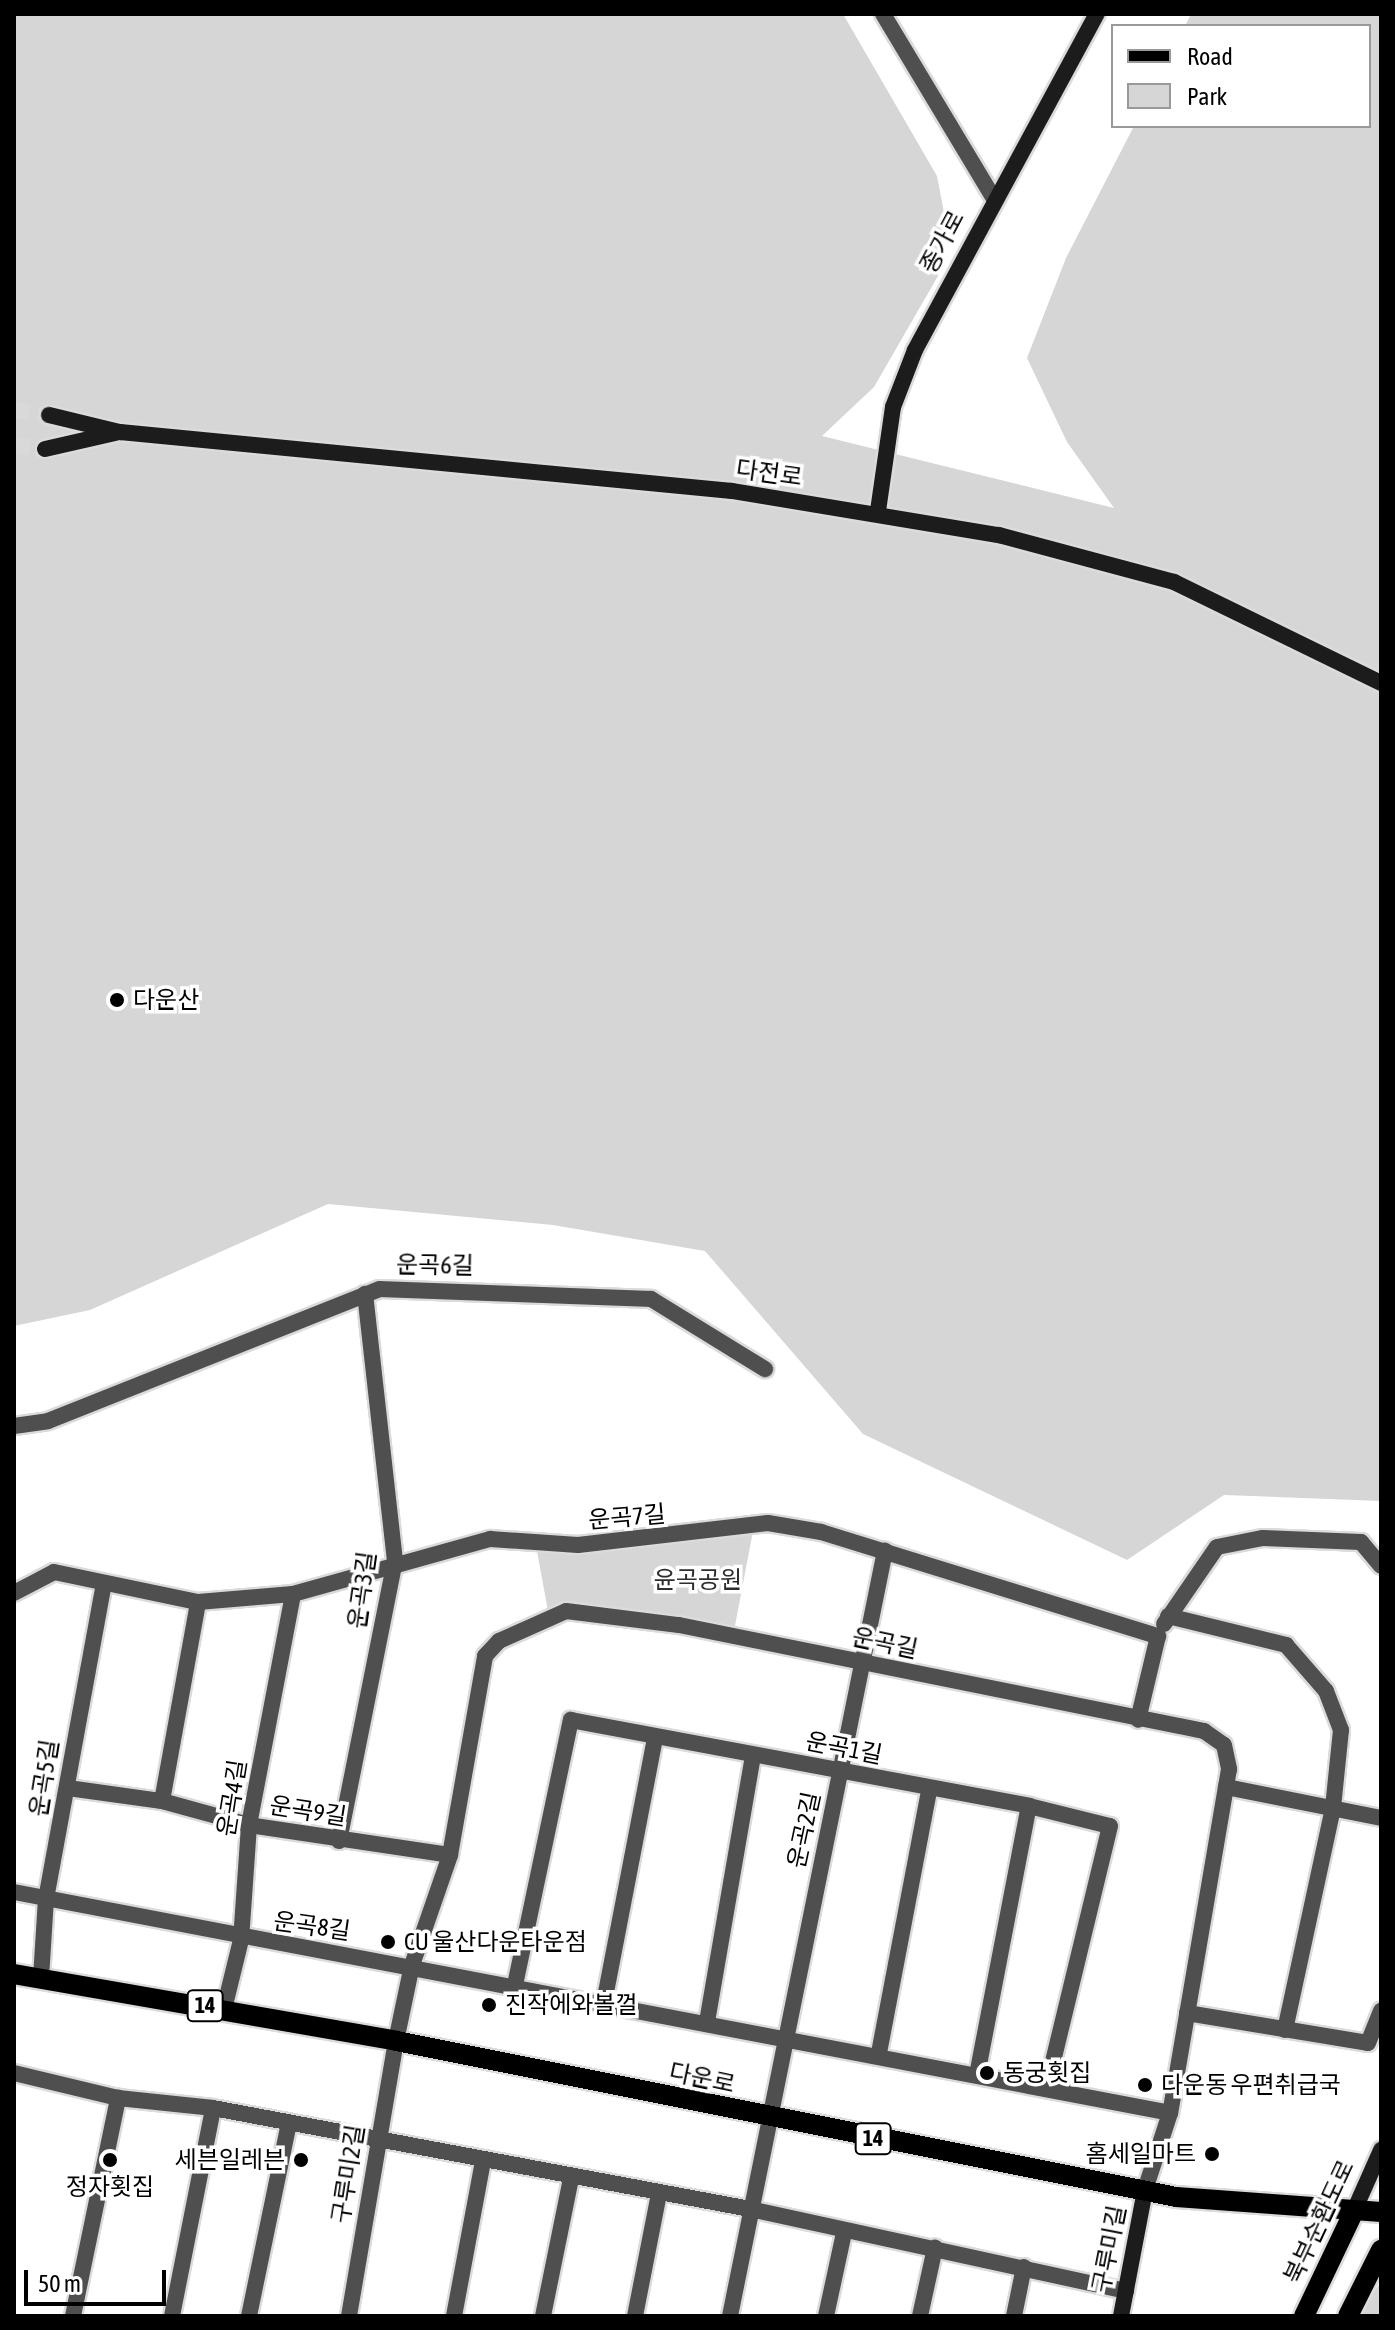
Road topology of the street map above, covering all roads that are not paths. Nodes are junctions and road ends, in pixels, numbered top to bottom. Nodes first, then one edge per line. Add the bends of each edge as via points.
1 (883, 14) edge
2 (1097, 14) edge
3 (993, 197) junction
4 (49, 415) tunnel mouth
5 (120, 432) junction
6 (45, 449) tunnel mouth
7 (878, 511) junction
8 (1381, 683) edge
9 (365, 1294) junction
10 (765, 1369) dead end
11 (14, 1426) edge
12 (885, 1551) junction
13 (395, 1561) junction
14 (1381, 1566) edge
15 (103, 1587) junction
16 (14, 1593) edge
17 (293, 1594) junction
18 (198, 1602) junction
19 (1168, 1616) junction
20 (1158, 1636) junction
21 (864, 1663) junction
22 (1138, 1720) junction
23 (655, 1738) junction
24 (753, 1755) junction
25 (841, 1772) junction
26 (1226, 1787) junction
27 (68, 1788) junction
28 (929, 1790) junction
29 (162, 1801) junction
30 (1029, 1806) junction
31 (1333, 1808) junction
32 (1381, 1818) edge
33 (249, 1825) junction
34 (339, 1841) junction
35 (450, 1855) junction
36 (14, 1892) edge
37 (46, 1899) junction
38 (241, 1940) junction
39 (412, 1965) junction
40 (14, 1974) edge
41 (41, 1978) junction
42 (515, 1985) junction
43 (604, 2003) junction
44 (224, 2009) junction
45 (1381, 2011) edge
46 (1187, 2013) junction
47 (707, 2022) junction
48 (1285, 2030) junction
49 (786, 2036) junction
50 (396, 2041) junction
51 (879, 2053) junction
52 (14, 2073) edge
53 (977, 2075) junction
54 (1047, 2087) junction
55 (118, 2098) junction
56 (213, 2108) junction
57 (1170, 2113) junction
58 (772, 2119) junction
59 (289, 2123) junction
60 (376, 2144) junction
61 (1381, 2150) edge
62 (483, 2161) junction
63 (571, 2178) junction
64 (1145, 2190) junction
65 (659, 2194) junction
66 (750, 2209) junction
67 (1354, 2211) junction
68 (1381, 2212) edge
69 (844, 2233) junction
70 (935, 2248) junction
71 (1378, 2257) edge
72 (1024, 2267) junction
73 (1126, 2291) junction
74 (73, 2316) edge
75 (172, 2316) edge
76 (249, 2316) edge
77 (349, 2316) edge
78 (454, 2316) edge
79 (543, 2316) edge
80 (635, 2316) edge
81 (730, 2316) edge
82 (826, 2316) edge
83 (920, 2316) edge
84 (1014, 2316) edge
85 (1121, 2316) edge
86 (1304, 2316) edge
87 (1348, 2316) edge

1 - 3 street
2 - 3 main road, 종가로
3 - 7 main road, 종가로 via 937,302 893,407
4 - 5 main road, 다전로
5 - 6 main road, 다전로
5 - 7 main road, 다전로
7 - 8 main road, 다전로 via 1174,582
9 - 10 street, 운곡6길 via 640,1296
9 - 11 street, 운곡6길 via 48,1421
9 - 13 street, 운곡3길
12 - 13 street, 운곡7길 via 768,1523 578,1545 490,1539
12 - 20 street, 운곡7길
12 - 21 street, 운곡2길
13 - 17 street, 운곡7길
13 - 34 street, 운곡3길
14 - 19 street via 1361,1542 1263,1538 1217,1547
15 - 16 street, 운곡7길 via 54,1572
15 - 18 street, 운곡7길
15 - 27 street, 운곡5길
17 - 18 street, 운곡7길
17 - 33 street, 운곡4길
18 - 29 street
19 - 20 street
19 - 31 street via 1286,1645 1326,1691 1341,1730
20 - 22 street
21 - 22 street, 운곡길
21 - 25 street, 운곡2길
21 - 35 street, 운곡길 via 566,1611 499,1641 485,1656
22 - 26 street, 운곡길 via 1204,1731 1224,1745
23 - 24 street, 운곡1길
23 - 42 street, 운곡1길 via 571,1720
23 - 43 street
24 - 25 street, 운곡1길
24 - 47 street
25 - 28 street, 운곡1길
25 - 49 street, 운곡2길
26 - 31 street
26 - 46 street, 운곡길
27 - 29 street, 운곡9길
27 - 37 street, 운곡5길
28 - 30 street, 운곡1길
28 - 51 street
29 - 33 street, 운곡9길
30 - 53 street
30 - 54 street, 운곡1길 via 1110,1826
31 - 32 street
31 - 48 street
33 - 34 street, 운곡9길
33 - 38 street, 운곡4길
34 - 35 street, 운곡9길
35 - 39 street, 운곡길
36 - 37 street, 운곡8길
37 - 38 street, 운곡8길
37 - 41 street, 운곡5길
38 - 39 street, 운곡8길
38 - 44 street, 운곡4길
39 - 42 street, 운곡8길
39 - 50 street, 운곡길
40 - 41 main road, 다운로 / 14
41 - 44 main road, 다운로 / 14
42 - 43 street, 운곡8길
43 - 47 street, 운곡8길
44 - 50 main road, 다운로 / 14
45 - 48 street via 1368,2043
46 - 48 street
46 - 57 street, 운곡길
47 - 49 street, 운곡8길
49 - 51 street, 운곡8길
49 - 58 street, 운곡2길
50 - 58 main road, 다운로 / 14
50 - 60 street, 구루미2길
51 - 53 street, 운곡8길
52 - 55 street
53 - 54 street, 운곡8길
54 - 57 street, 운곡8길
55 - 56 street
55 - 74 street
56 - 59 street
56 - 75 street
57 - 64 street, 운곡길
58 - 64 main road, 다운로 / 14
58 - 66 street, 운곡2길
59 - 60 street
59 - 76 street
60 - 62 street
60 - 77 street, 구루미2길
61 - 67 main road, 북부순환도로
62 - 63 street
62 - 78 street
63 - 65 street
63 - 79 street
64 - 67 main road, 다운로 / 14 via 1242,2206
64 - 73 main road, 구루미길
65 - 66 street
65 - 80 street
66 - 69 street
66 - 81 street, 운곡2길
67 - 68 main road, 다운로 / 14
67 - 86 main road, 북부순환도로
69 - 70 street
69 - 82 street
70 - 72 street
70 - 83 street
71 - 87 main road
72 - 73 street
72 - 84 street
73 - 85 main road, 구루미길

